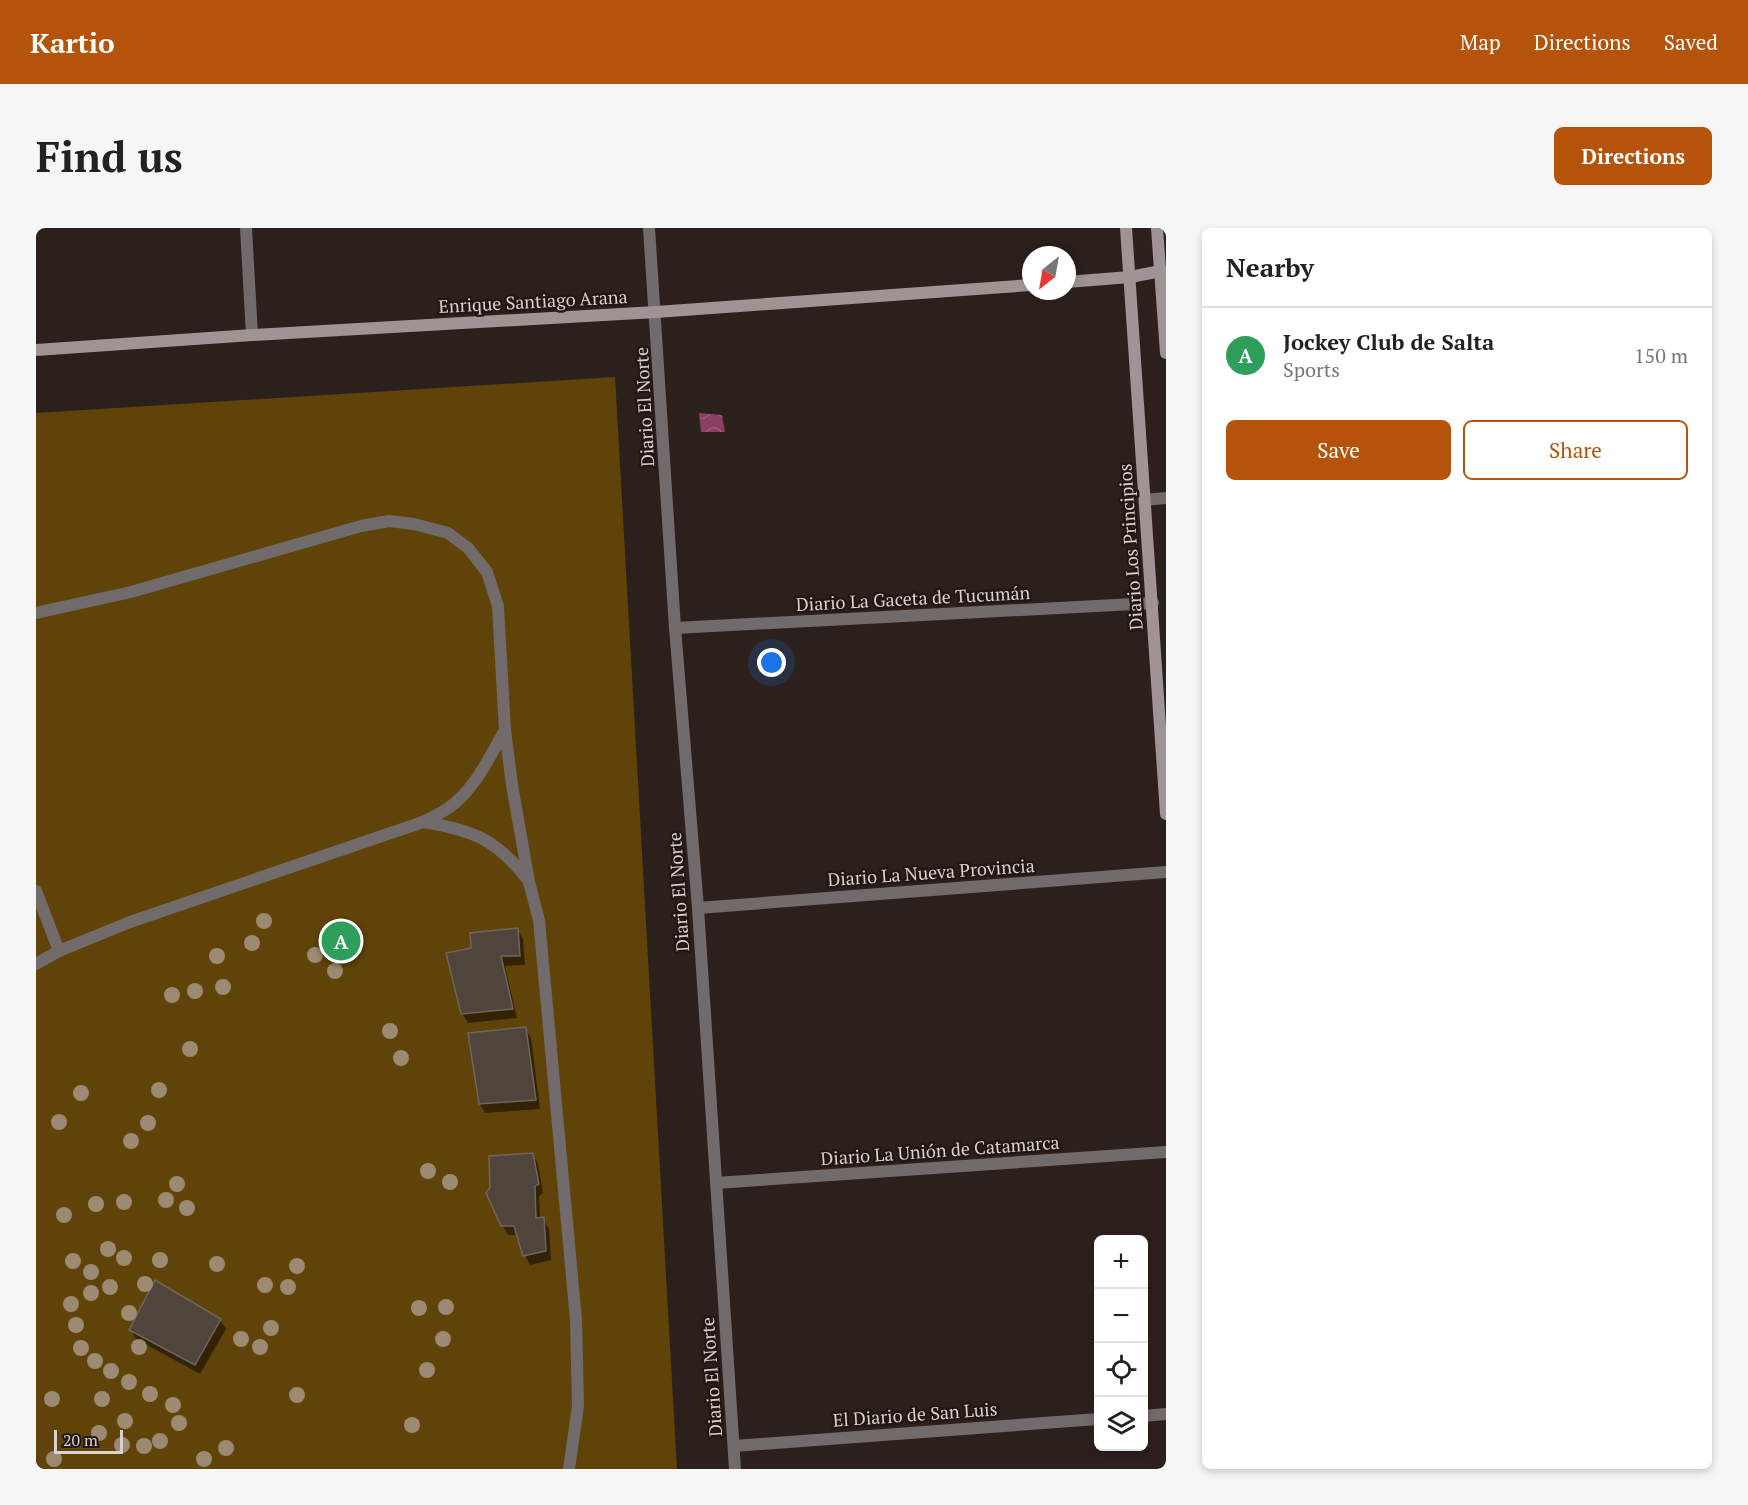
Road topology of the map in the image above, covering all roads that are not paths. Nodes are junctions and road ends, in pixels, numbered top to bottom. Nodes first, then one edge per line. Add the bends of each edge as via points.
1 (246, 228) edge
2 (649, 228) edge
3 (1126, 228) edge
4 (1157, 228) edge
5 (1163, 270) edge
6 (1130, 277) junction
7 (1076, 281) edge
8 (1022, 286) edge
9 (656, 312) junction
10 (252, 335) junction
11 (36, 350) edge
12 (1166, 353) edge
13 (1166, 498) edge
14 (1145, 500) junction
15 (1153, 603) junction
16 (36, 613) edge
17 (675, 628) junction
18 (1163, 713) edge
19 (505, 730) junction
20 (1166, 814) edge
21 (423, 822) junction
22 (1166, 872) edge
23 (529, 882) junction
24 (36, 891) edge
25 (698, 908) junction
26 (59, 951) junction
27 (36, 964) edge
28 (1166, 1152) edge
29 (716, 1183) junction
30 (1166, 1414) edge
31 (1148, 1416) edge
32 (1094, 1419) edge
33 (734, 1446) junction
34 (569, 1469) edge
35 (735, 1469) edge

1 - 10 street
2 - 9 street, Diario El Norte
3 - 6 street, Diario Los Principios
4 - 5 street
5 - 6 street
5 - 12 street
6 - 7 street
6 - 14 street, Diario Los Principios
8 - 9 street, Enrique Santiago Arana
9 - 10 street, Enrique Santiago Arana
9 - 17 street, Diario El Norte
10 - 11 street, Enrique Santiago Arana
13 - 14 street
14 - 15 street, Diario Los Principios
15 - 17 street, Diario La Gaceta de Tucumán
15 - 18 street, Diario Los Principios
16 - 19 street via 130,592 361,526 389,521 414,524 448,533 468,548 487,572 498,606
17 - 25 street, Diario El Norte
18 - 20 street, Diario Los Principios
19 - 21 street via 466,792
19 - 23 street
21 - 23 street via 452,827 489,842 512,860
21 - 26 street via 130,922
22 - 25 street, Diario La Nueva Provincia
23 - 34 street via 539,920 576,1320 578,1406
24 - 26 street
25 - 29 street, Diario El Norte
26 - 27 street
28 - 29 street, Diario La Unión de Catamarca
29 - 33 street, Diario El Norte
30 - 31 street
32 - 33 street, El Diario de San Luis
33 - 35 street, Diario El Norte

